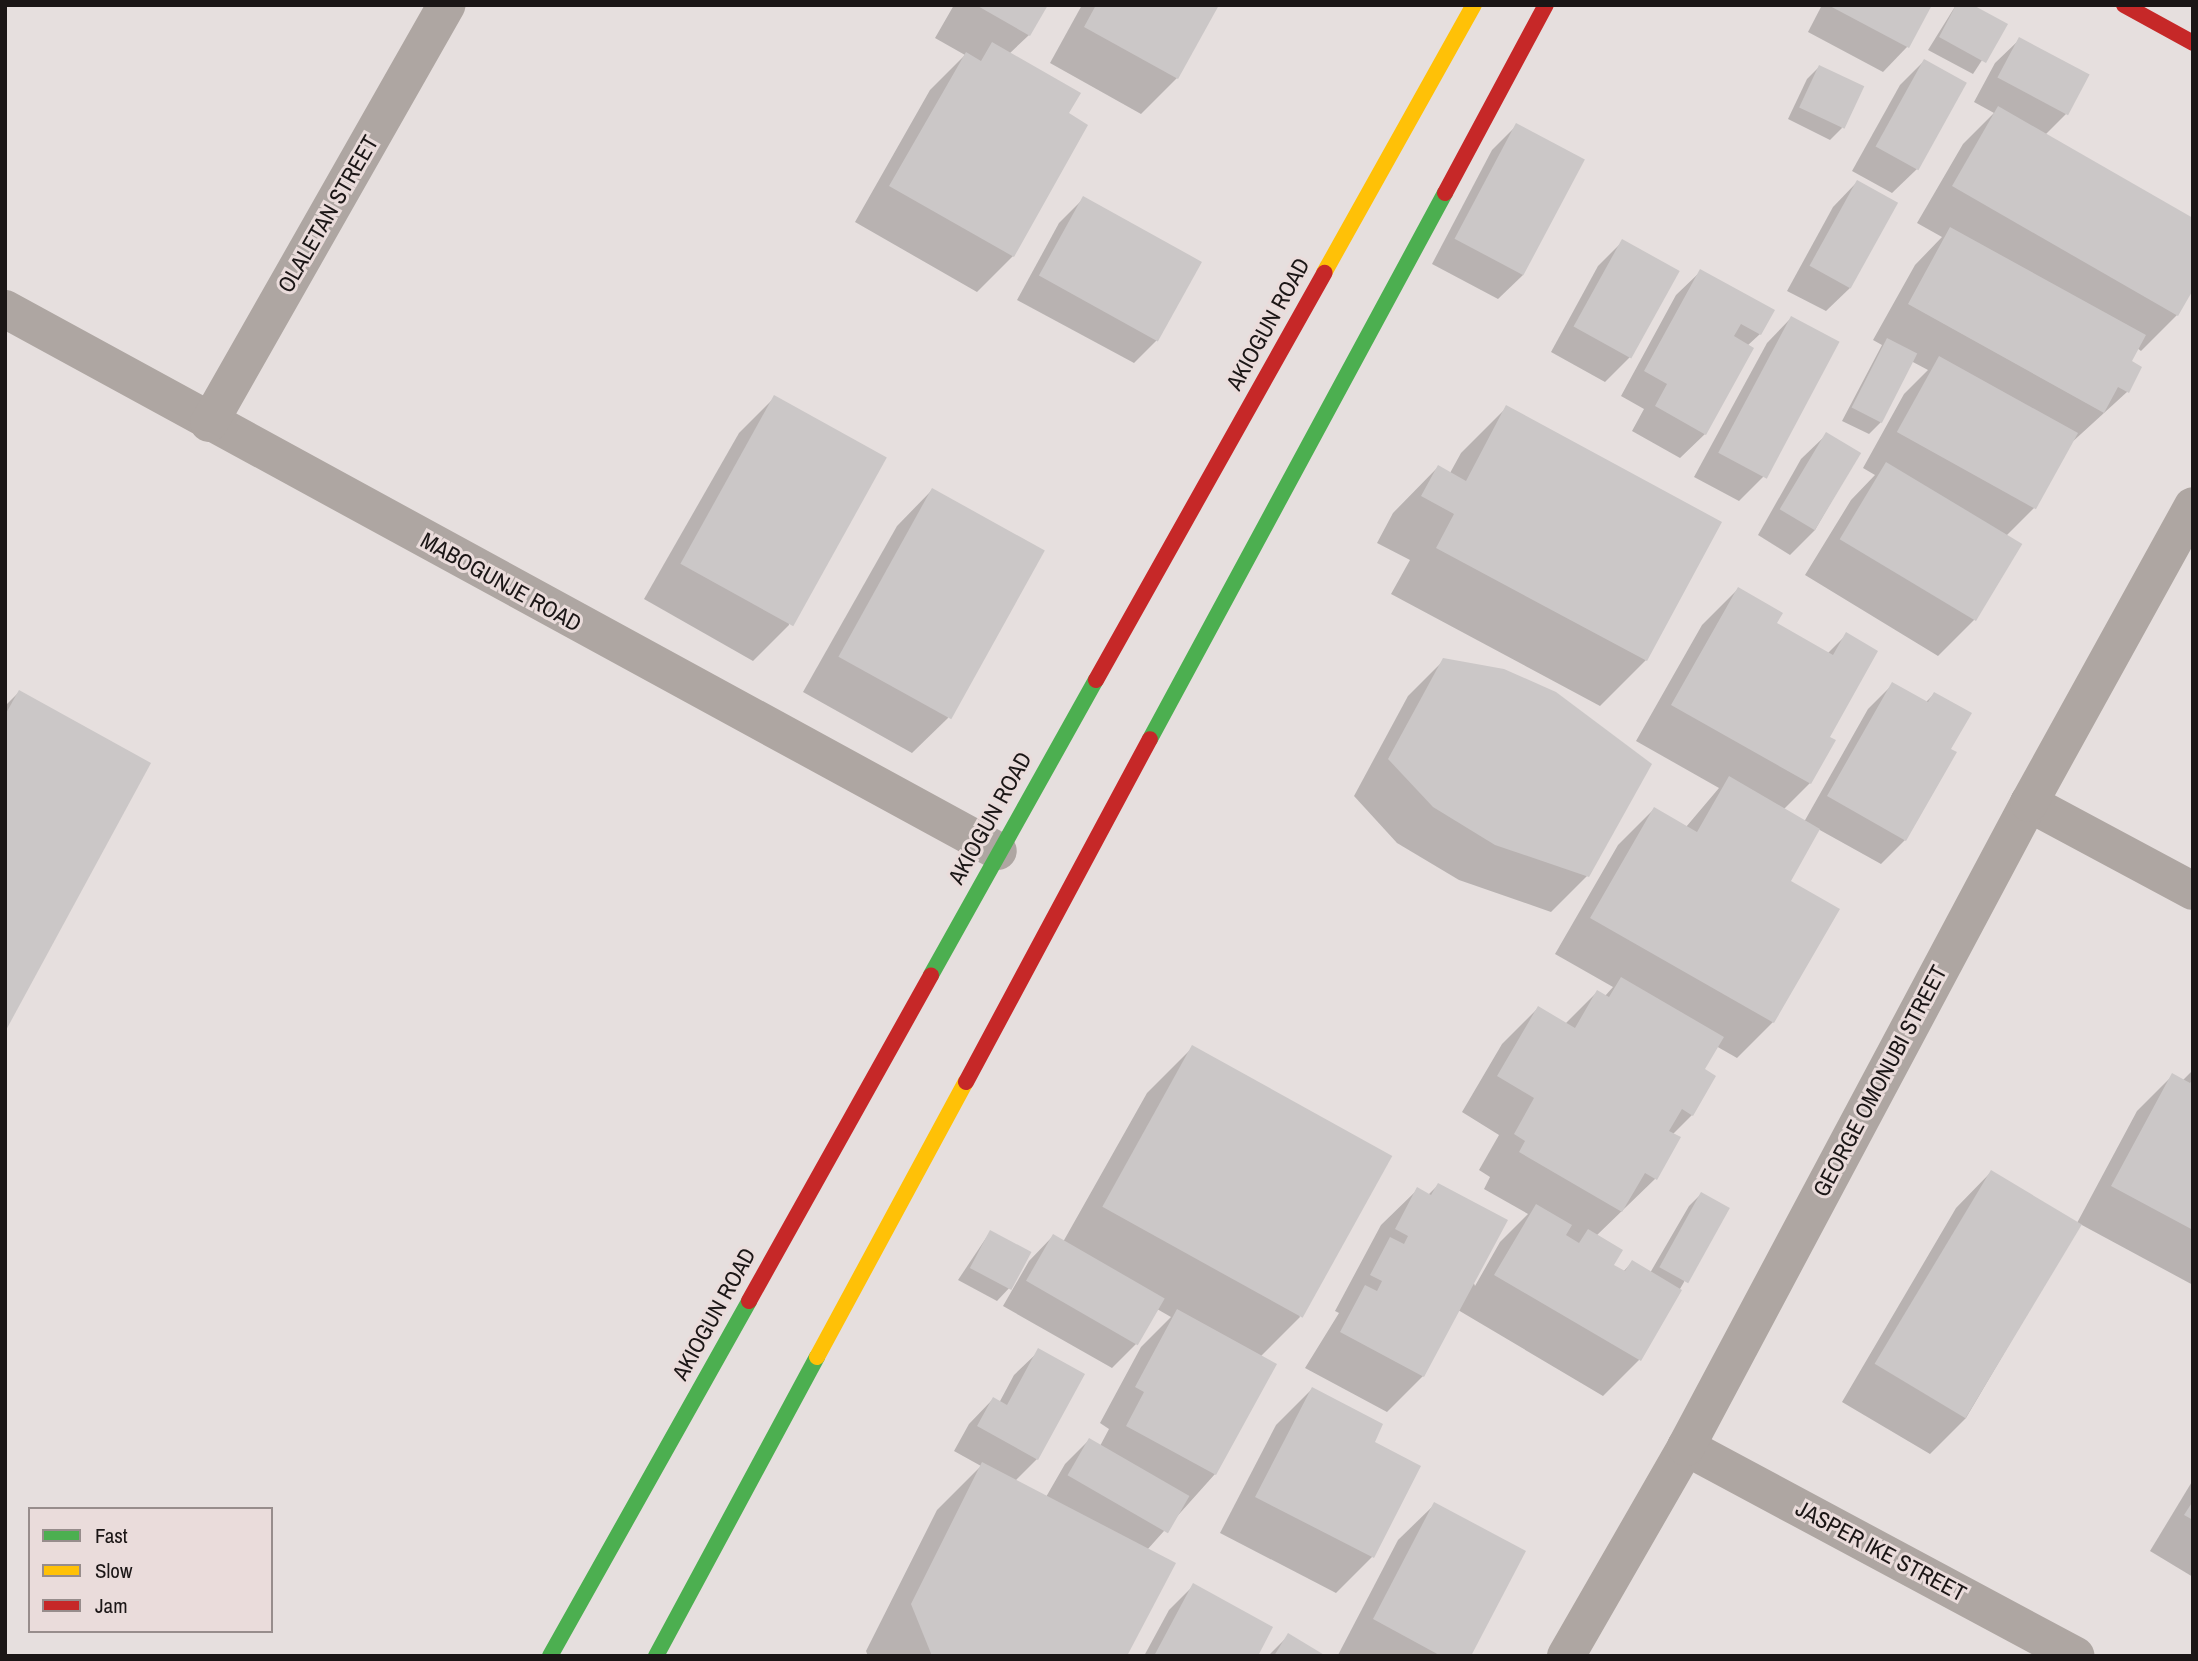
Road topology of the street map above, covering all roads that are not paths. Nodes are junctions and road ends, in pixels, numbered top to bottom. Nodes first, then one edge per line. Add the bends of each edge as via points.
1 (446, 5) edge
2 (1474, 5) edge
3 (1546, 5) edge
4 (2124, 5) edge
5 (2193, 43) edge
6 (5, 309) edge
7 (209, 423) junction
8 (2193, 506) edge
9 (2029, 803) junction
10 (998, 850) junction
11 (2193, 891) edge
12 (1686, 1447) junction
13 (550, 1656) edge
14 (656, 1656) edge
15 (1566, 1656) edge
16 (2076, 1656) edge

1 - 7 street, OLALETAN STREET
2 - 10 street, AKIOGUN ROAD
3 - 14 street
4 - 5 street
6 - 7 street, MABOGUNJE ROAD
7 - 10 street, MABOGUNJE ROAD
8 - 9 street, GEORGE OMONUBI STREET
9 - 11 street
9 - 12 street, GEORGE OMONUBI STREET
10 - 13 street, AKIOGUN ROAD
12 - 15 street, GEORGE OMONUBI STREET
12 - 16 street, JASPER IKE STREET

